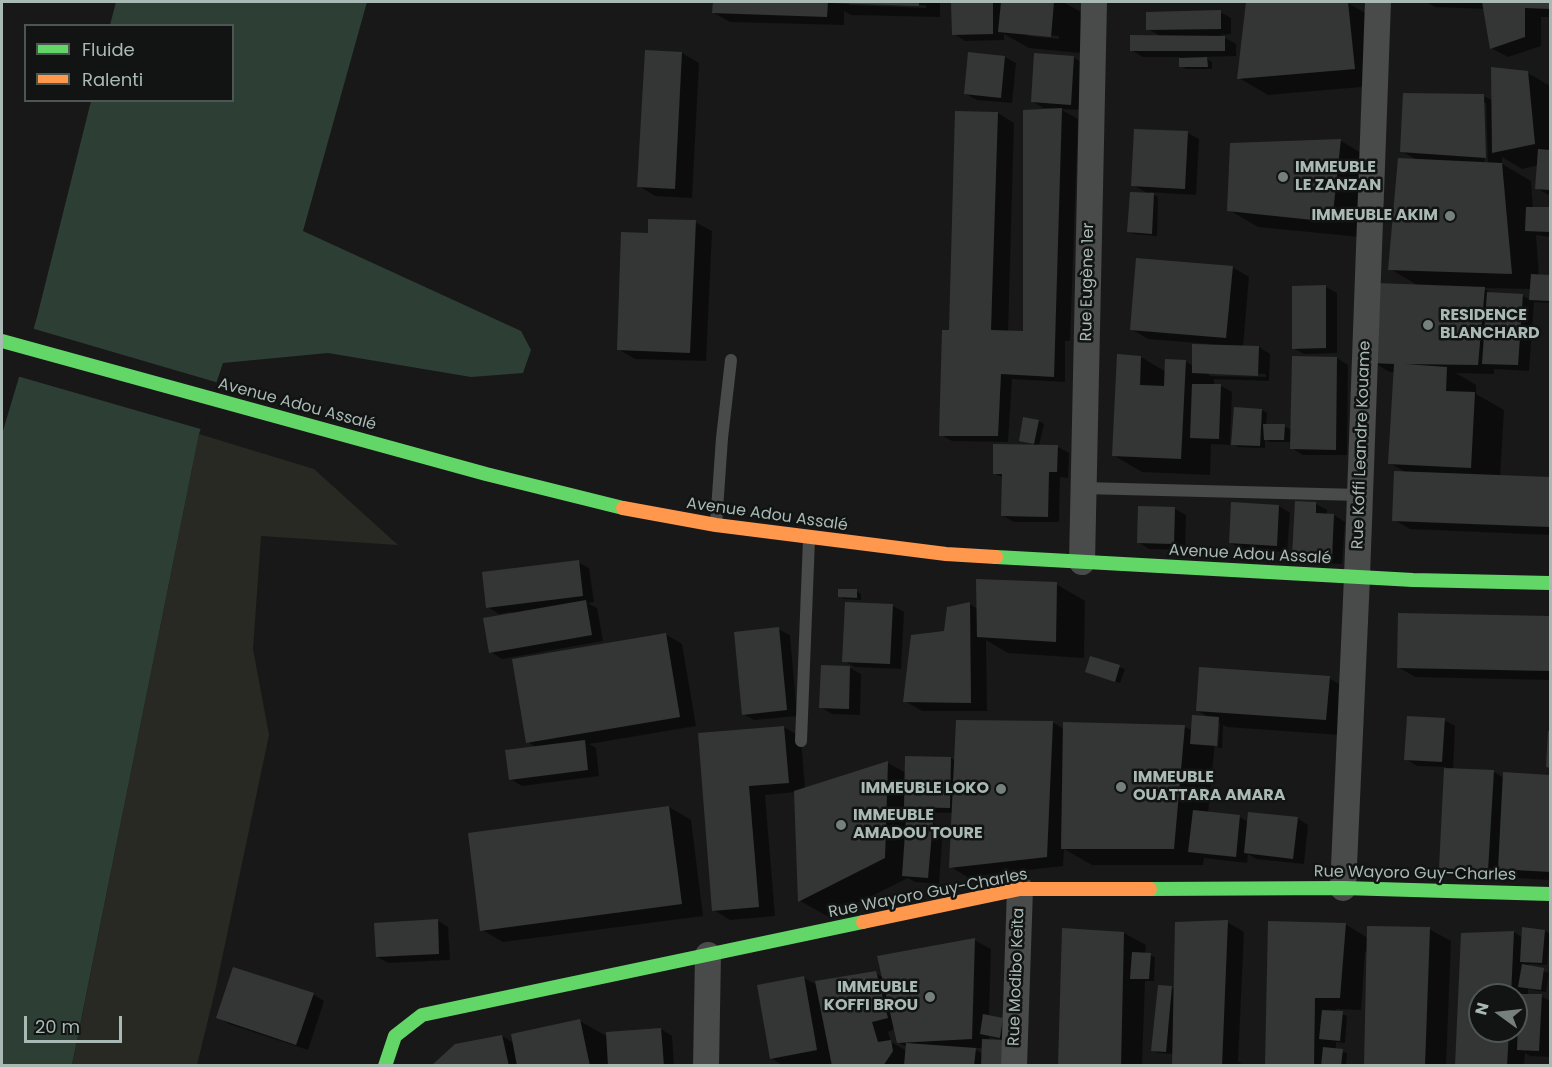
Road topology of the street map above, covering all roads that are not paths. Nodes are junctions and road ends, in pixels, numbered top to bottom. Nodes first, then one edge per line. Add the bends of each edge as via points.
1 (1094, 2) edge
2 (1378, 2) edge
3 (2, 341) edge
4 (731, 360) dead end
5 (1083, 488) junction
6 (1360, 495) junction
7 (716, 525) junction
8 (809, 538) junction
9 (1082, 562) junction
10 (1357, 577) junction
11 (1551, 583) edge
12 (801, 741) dead end
13 (1343, 888) junction
14 (1020, 890) junction
15 (1551, 894) edge
16 (708, 956) junction
17 (385, 1065) edge
18 (706, 1065) edge
19 (1014, 1065) edge

1 - 5 street, Rue Eugène 1er
2 - 6 street, Rue Koffi Leandre Kouame
3 - 7 street, Avenue Adou Assalé via 486,474 644,513
4 - 7 lane
5 - 6 lane
5 - 9 street, Rue Eugène 1er
6 - 10 street, Rue Koffi Leandre Kouame
7 - 8 street, Avenue Adou Assalé
8 - 9 street, Avenue Adou Assalé via 946,554
8 - 12 lane
9 - 10 street, Avenue Adou Assalé
10 - 11 street, Avenue Adou Assalé
10 - 13 street, Rue Koffi Leandre Kouame
13 - 14 street, Rue Wayoro Guy-Charles
13 - 15 street, Rue Wayoro Guy-Charles
14 - 16 street, Rue Wayoro Guy-Charles
14 - 19 street, Rue Modibo Keïta
16 - 17 street, Rue Wayoro Guy-Charles via 422,1015 395,1036
16 - 18 street

